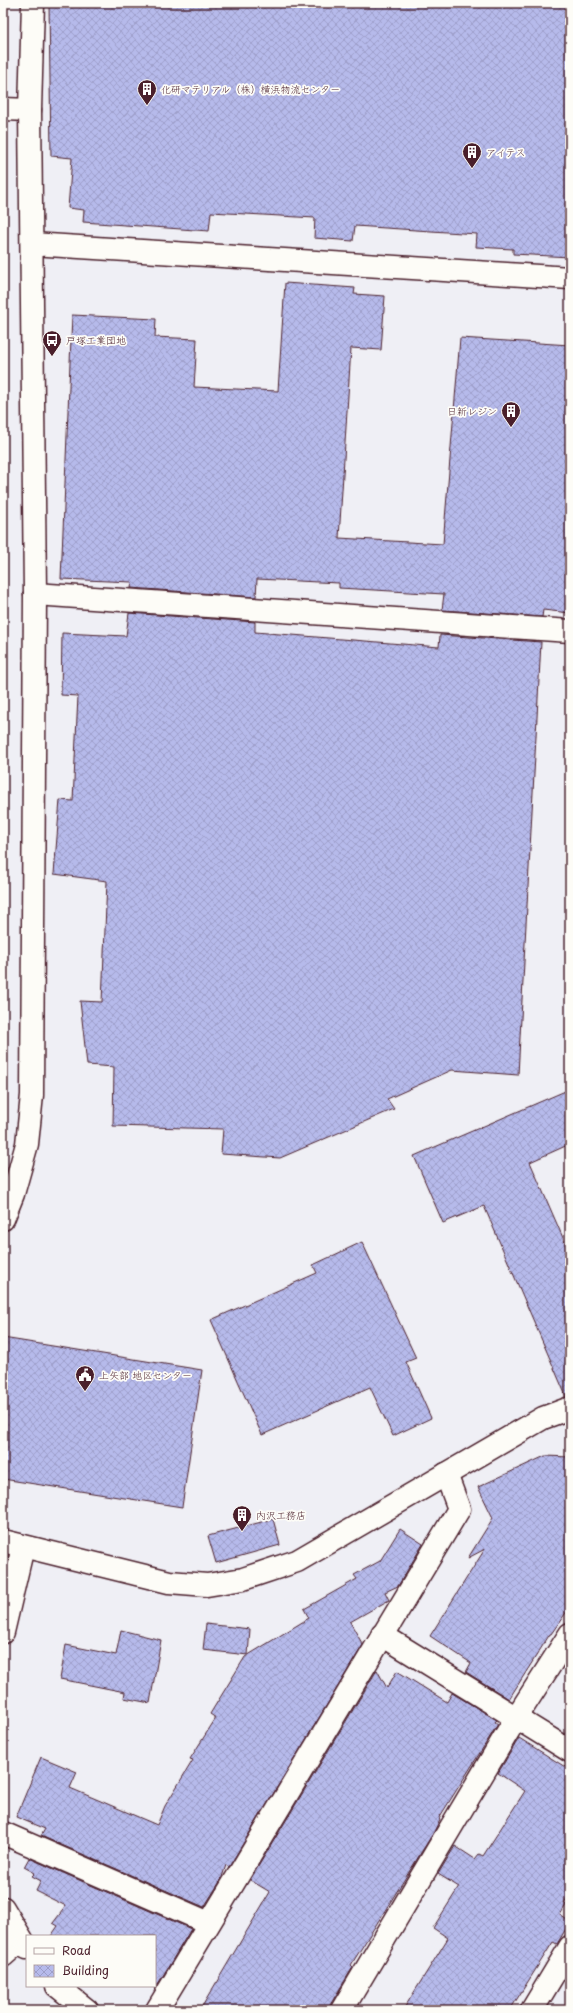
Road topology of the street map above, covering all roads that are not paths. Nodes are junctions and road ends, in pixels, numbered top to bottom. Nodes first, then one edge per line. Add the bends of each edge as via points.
1 (33, 3) edge
2 (3, 109) edge
3 (30, 110) junction
4 (32, 244) junction
5 (570, 278) edge
6 (35, 594) junction
7 (570, 631) edge
8 (3, 1219) edge
9 (570, 1408) edge
10 (446, 1474) junction
11 (13, 1544) edge
12 (3, 1632) edge
13 (570, 1634) edge
14 (382, 1635) junction
15 (516, 1718) junction
16 (570, 1751) edge
17 (3, 1833) edge
18 (3, 1908) edge
19 (209, 1923) junction
20 (24, 1944) edge
21 (570, 1947) edge
22 (3, 1956) edge
23 (58, 1987) edge
24 (87, 2010) edge
25 (158, 2010) edge
26 (342, 2010) edge
27 (532, 2010) edge

1 - 3 street
2 - 3 street
3 - 4 street
4 - 5 street
4 - 6 street
6 - 7 street
6 - 8 street via 32,1095 28,1144
9 - 10 street via 544,1418
10 - 11 street via 297,1561 244,1579 207,1585 170,1582
10 - 14 street via 459,1509
11 - 12 street
13 - 15 street
14 - 15 street
14 - 19 street
15 - 16 street
15 - 26 street
17 - 19 street
18 - 20 street
19 - 25 street
20 - 22 street
21 - 27 street
23 - 24 street

